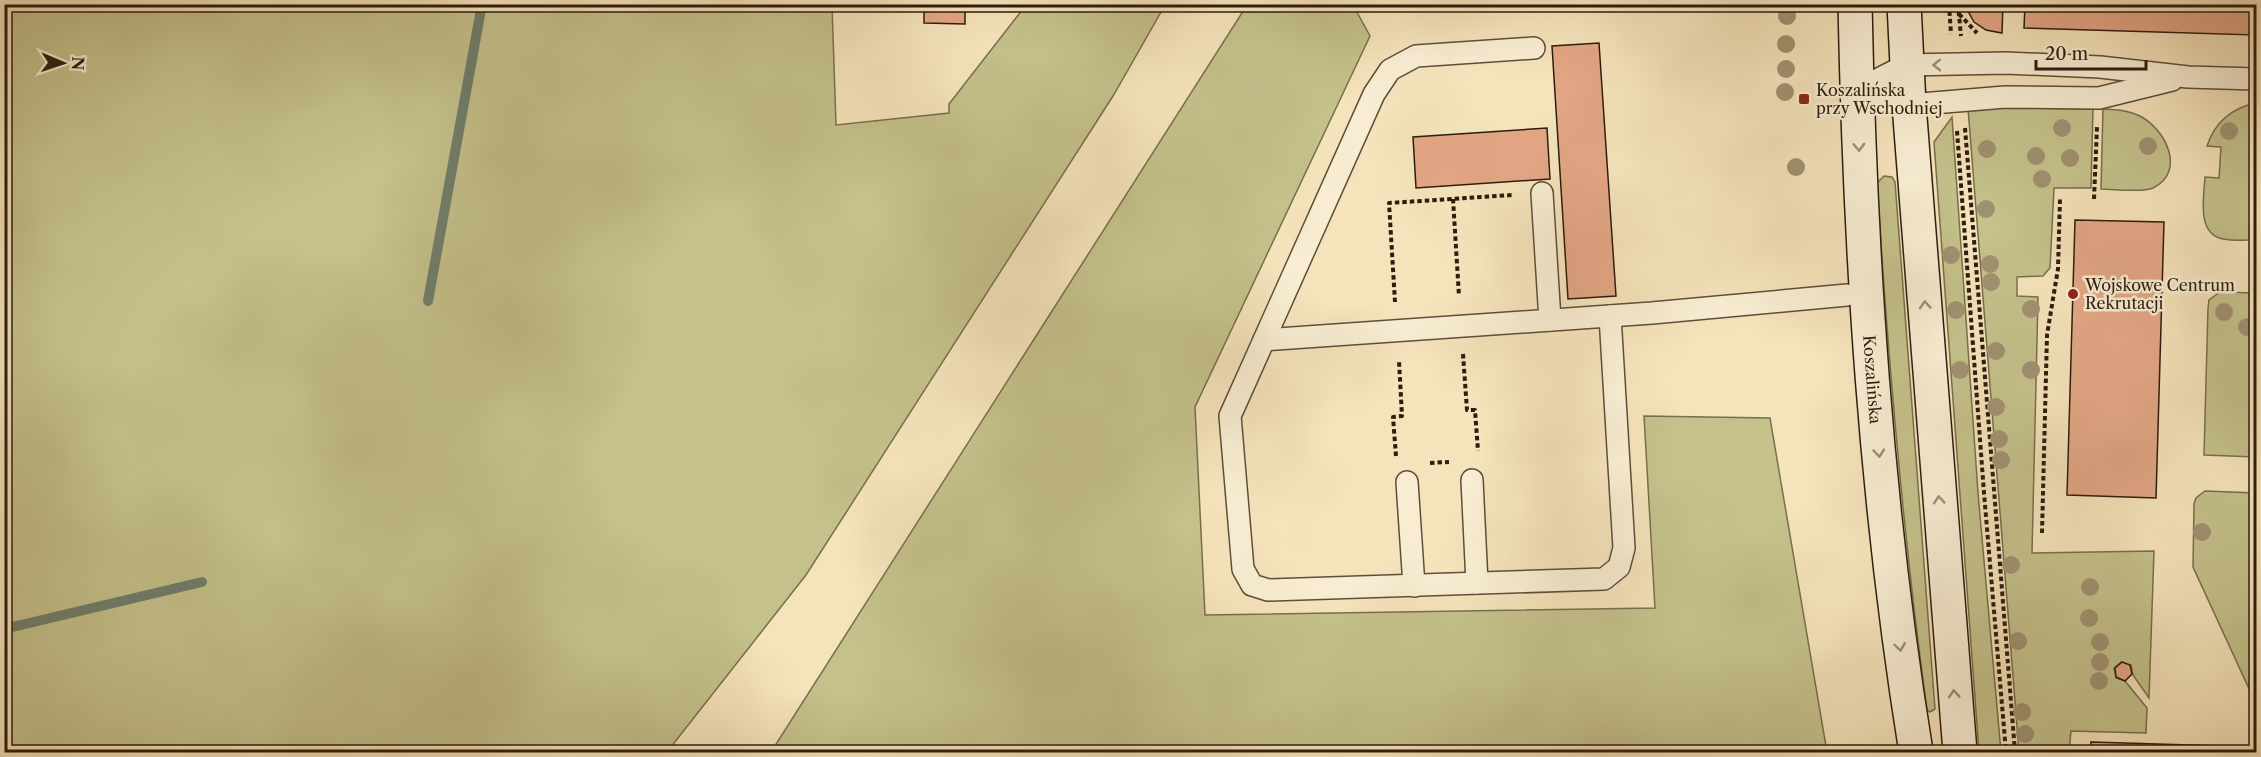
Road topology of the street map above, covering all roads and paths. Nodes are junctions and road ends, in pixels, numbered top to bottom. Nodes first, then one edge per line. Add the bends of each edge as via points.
1 (1855, 4) edge
2 (1904, 4) edge
3 (1950, 4) edge
4 (1958, 4) edge
5 (1952, 39) dead end
6 (1962, 46) dead end
7 (1534, 48) dead end
8 (1906, 65) junction
9 (2188, 77) junction
10 (2256, 79) edge
11 (1857, 90) junction
12 (1909, 105) junction
13 (1965, 121) dead end
14 (1956, 126) dead end
15 (1542, 193) dead end
16 (2060, 199) dead end
17 (1847, 295) dead end
18 (1610, 316) junction
19 (1550, 320) junction
20 (1264, 340) junction
21 (1472, 480) dead end
22 (1407, 482) dead end
23 (2042, 533) dead end
24 (1477, 583) junction
25 (1414, 586) junction
26 (1916, 753) edge
27 (1960, 753) edge
28 (2006, 753) edge
29 (2015, 753) edge

1 - 11 main road, Koszalińska
2 - 8 main road
3 - 5 path
4 - 6 path
7 - 20 lane via 1416,56 1390,70 1374,94
9 -> 8 lane via 2007,63
8 - 11 lane
8 - 12 main road
9 - 10 lane
9 - 12 lane via 2098,98 2005,97
11 - 12 lane
11 -> 26 main road, Koszalińska via 1865,294 1881,476 1892,587
27 -> 12 main road
13 - 29 path
14 - 28 path
15 - 19 lane
16 - 23 path via 2058,269 2047,335
17 - 18 lane
18 - 19 lane
18 - 24 lane via 1624,548 1619,567 1604,579
19 - 20 lane
20 - 25 lane via 1230,416 1243,569 1252,585 1268,590
21 - 24 lane
22 - 25 lane
24 - 25 lane

